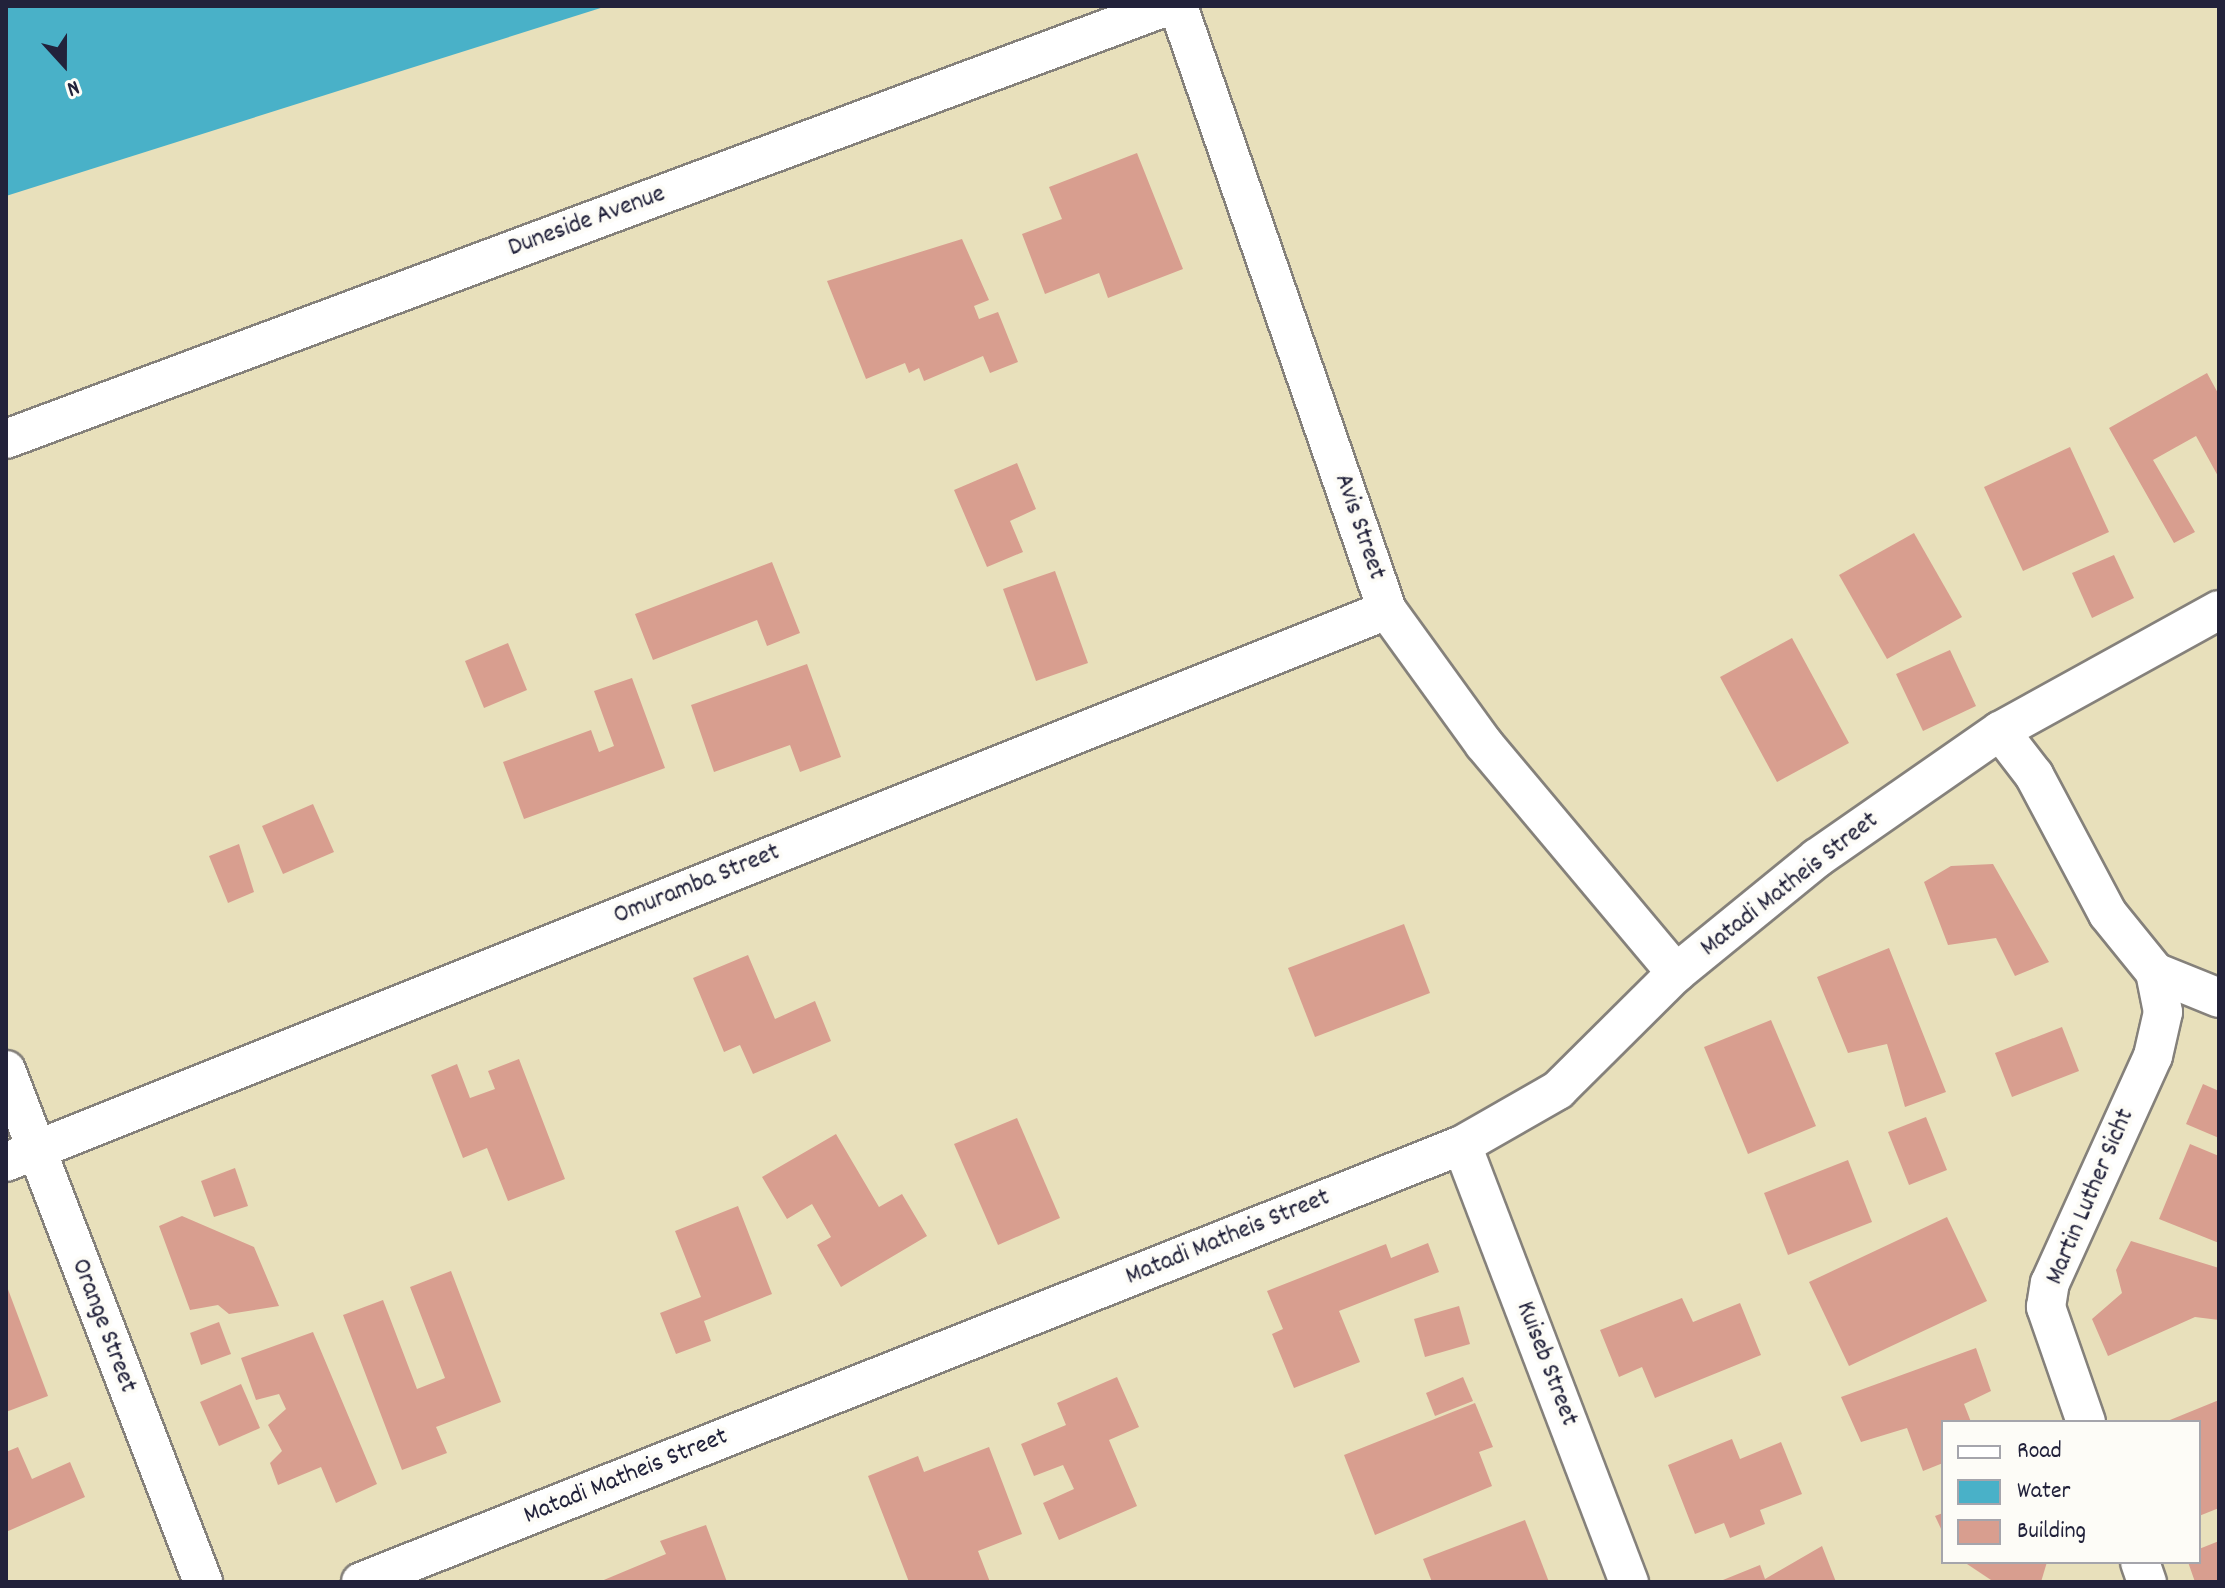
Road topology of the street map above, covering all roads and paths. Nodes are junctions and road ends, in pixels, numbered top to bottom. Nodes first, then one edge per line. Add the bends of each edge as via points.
1 (1168, 6) edge
2 (1178, 6) edge
3 (6, 439) edge
4 (1387, 610) junction
5 (2219, 610) edge
6 (2000, 731) junction
7 (2155, 972) junction
8 (1676, 973) junction
9 (2219, 998) edge
10 (6, 1070) edge
11 (1462, 1145) junction
12 (20, 1156) edge
13 (2085, 1420) edge
14 (203, 1582) edge
15 (361, 1582) edge
16 (1629, 1582) edge

1 - 3 street, Duneside Avenue
2 - 4 street, Avis Street
4 - 8 street, Avis Street via 1484,744
4 - 12 street, Omuramba Street
5 - 6 street, Matadi Matheis Street
6 - 7 street via 2034,775 2108,914
6 - 8 street, Matadi Matheis Street via 1817,858
7 - 9 street
7 - 13 street, Martin Luther Sicht via 2163,1012 2153,1056 2050,1283 2046,1307
8 - 11 street, Matadi Matheis Street via 1558,1090
10 - 12 street, Orange Street
11 - 15 street, Matadi Matheis Street
11 - 16 street, Kuiseb Street
12 - 14 street, Orange Street

